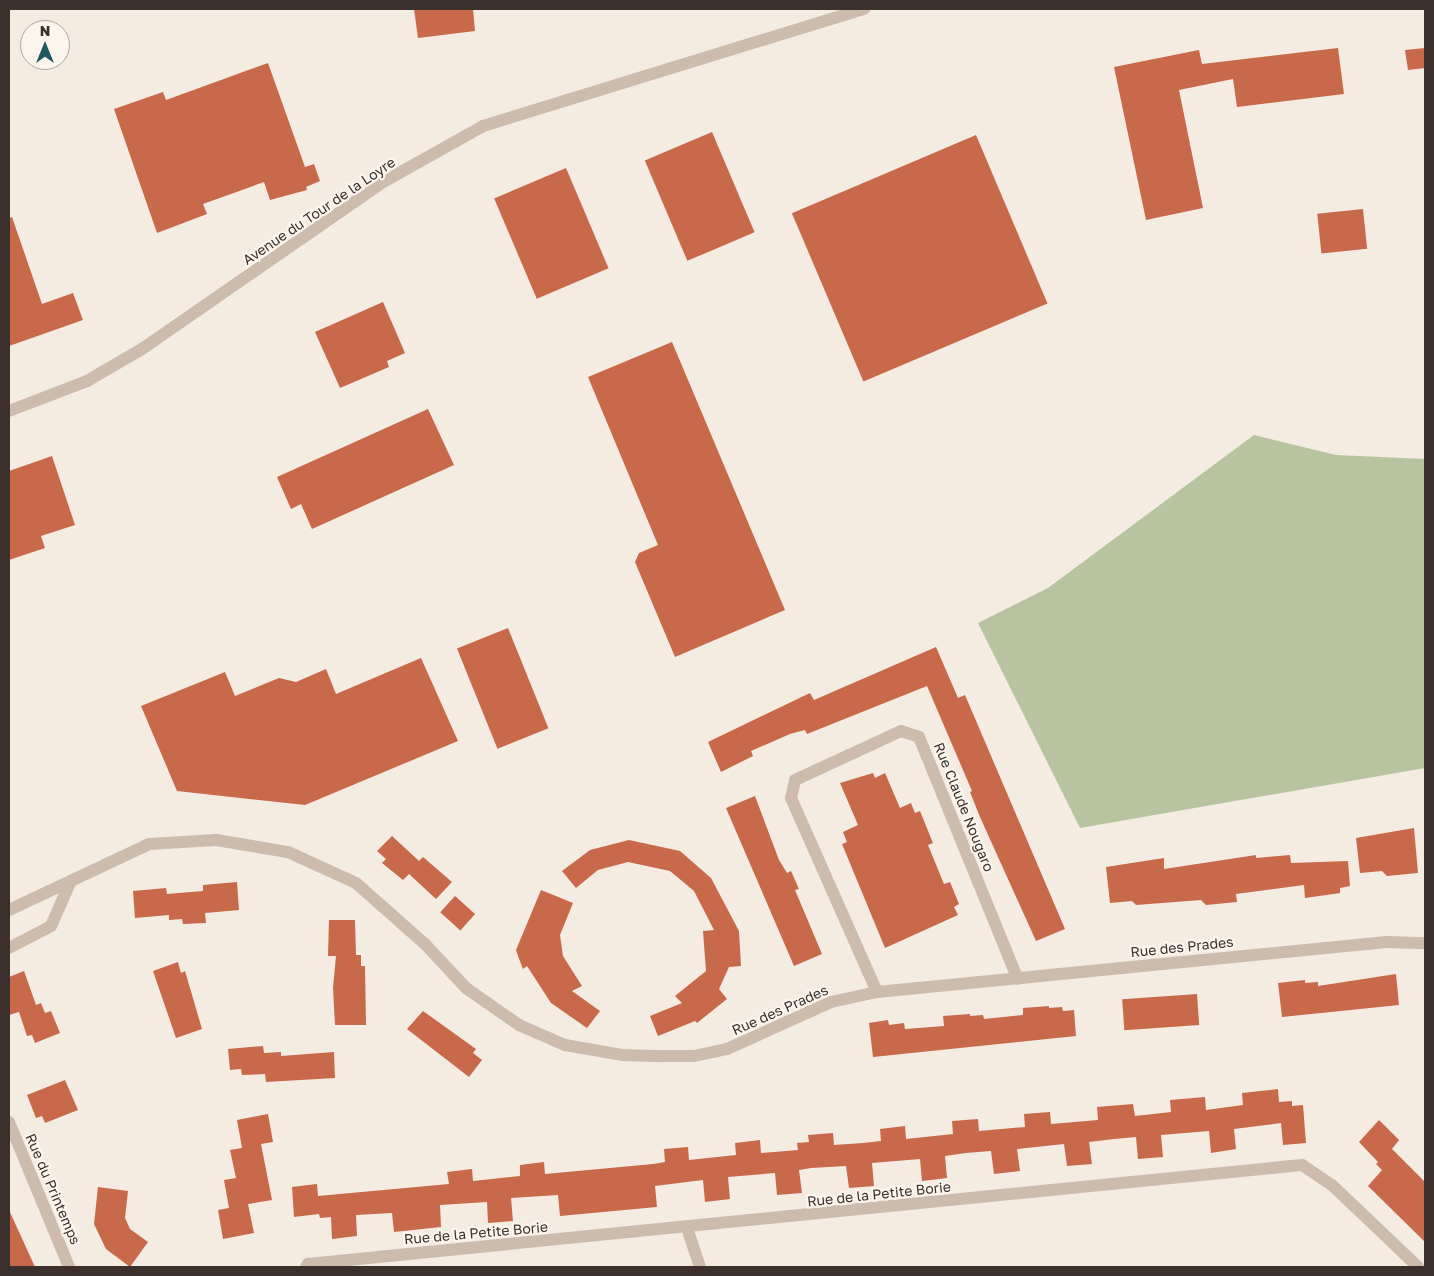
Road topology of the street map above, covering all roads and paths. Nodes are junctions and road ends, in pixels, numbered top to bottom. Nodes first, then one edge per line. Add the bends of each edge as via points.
1 (864, 9) edge
2 (9, 411) edge
3 (70, 883) junction
4 (9, 910) edge
5 (1425, 943) edge
6 (9, 948) edge
7 (1018, 979) junction
8 (877, 992) junction
9 (9, 1122) edge
10 (687, 1228) junction
11 (69, 1267) edge
12 (306, 1267) edge
13 (700, 1267) edge
14 (1418, 1267) edge

1 - 2 street, Avenue du Tour de la Loyre via 483,126 385,181 142,350 87,381
3 - 4 street, Rue des Prades
3 - 6 street via 51,926
3 - 8 street, Rue des Prades via 149,844 216,840 288,852 356,883 425,944 466,988 519,1025 565,1045 623,1055 694,1056 728,1049 831,1002
5 - 7 street, Rue des Prades via 1387,942
7 - 8 street, Rue des Prades
7 - 8 street, Rue Claude Nougaro via 919,737 900,731 795,780 791,798
9 - 11 street, Rue du Printemps
10 - 12 street, Rue de la Petite Borie via 318,1263
10 - 13 street
10 - 14 street, Rue de la Petite Borie via 1302,1165 1332,1184

